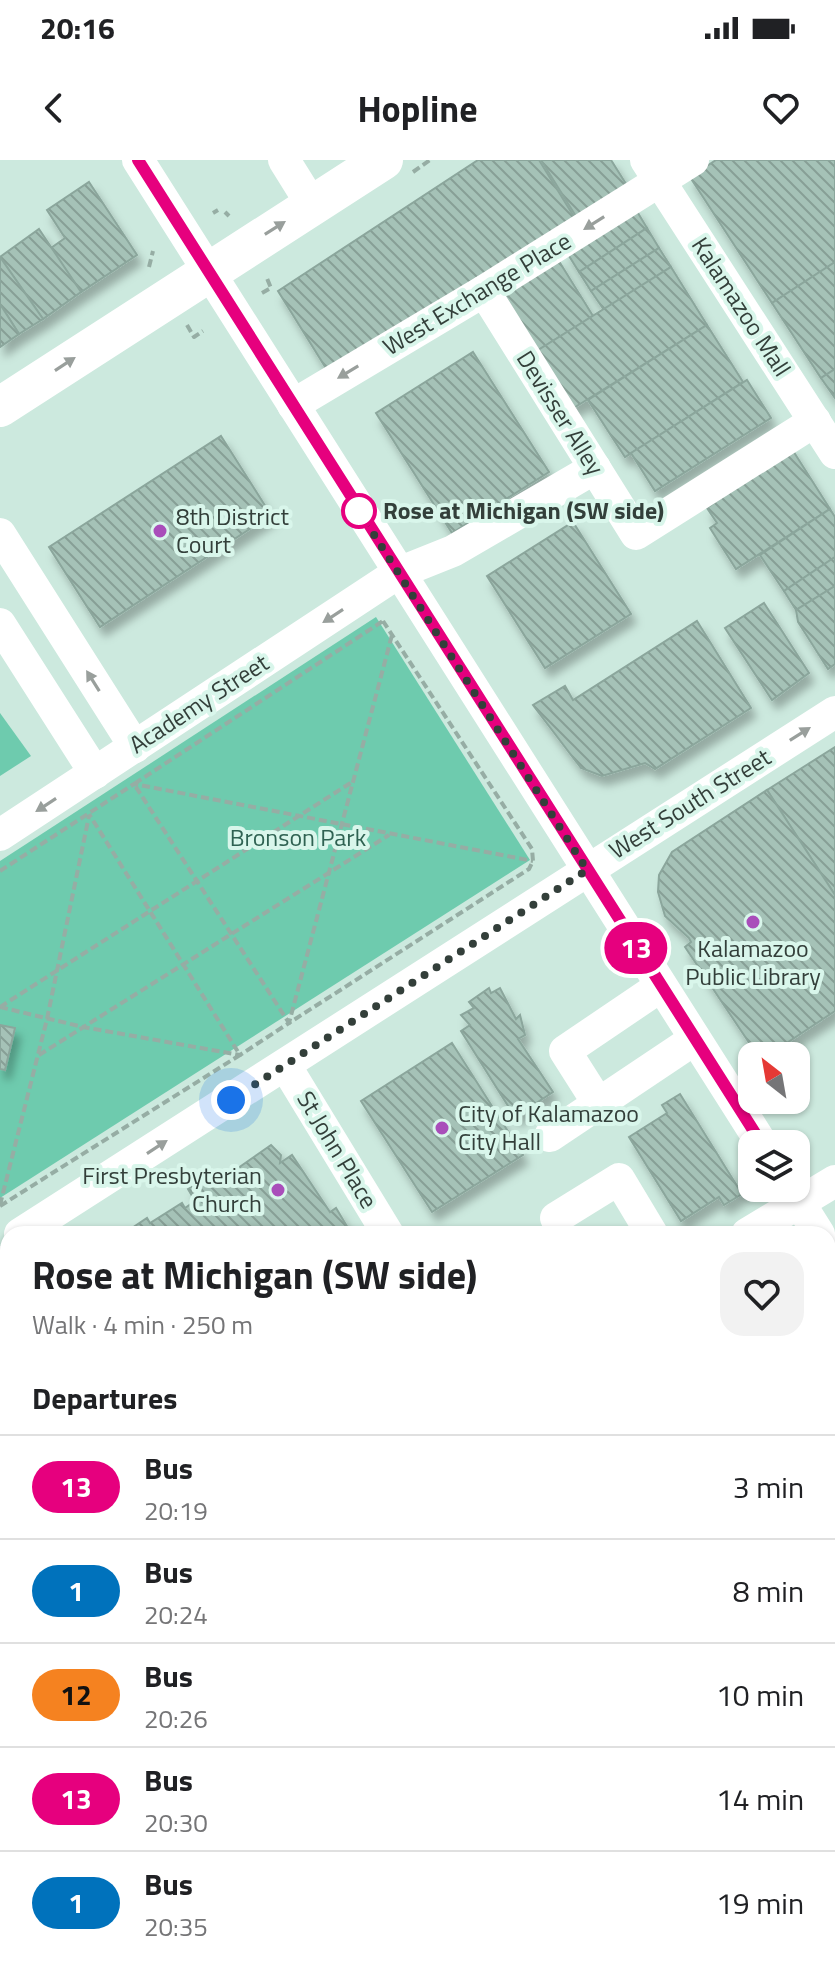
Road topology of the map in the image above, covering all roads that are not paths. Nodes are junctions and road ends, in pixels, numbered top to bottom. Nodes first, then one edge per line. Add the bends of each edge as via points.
1 (138, 160) edge
2 (284, 160) edge
3 (383, 160) edge
4 (693, 160) edge
5 (653, 171) edge
6 (312, 205) junction
7 (209, 270) junction
8 (484, 291) junction
9 (293, 405) junction
10 (0, 407) edge
11 (815, 421) junction
12 (835, 453) edge
13 (595, 468) junction
14 (0, 534) edge
15 (398, 573) junction
16 (0, 624) edge
17 (835, 712) edge
18 (135, 747) junction
19 (95, 773) junction
20 (0, 835) edge
21 (587, 870) junction
22 (661, 986) junction
23 (695, 1039) junction
24 (285, 1065) junction
25 (598, 1103) junction
26 (753, 1130) edge
27 (550, 1136) dead end
28 (835, 1181) edge
29 (810, 1190) edge
30 (786, 1202) edge
31 (799, 1202) edge
32 (556, 1218) dead end
33 (33, 1226) edge
34 (383, 1226) edge
35 (647, 1226) edge
36 (757, 1226) edge
37 (814, 1226) edge

1 - 7 street
2 - 6 street
3 - 6 main road
4 - 5 street, West Exchange Place
5 -> 8 street, West Exchange Place
5 - 11 street, Kalamazoo Mall
7 -> 6 main road
7 - 9 street
10 -> 7 main road
8 -> 9 street, West Exchange Place
8 - 13 street, Devisser Alley
9 - 15 street
11 - 12 street, Kalamazoo Mall
11 - 13 street, Devisser Alley via 636,534
13 - 15 street, Academy Street via 453,551
18 -> 14 street
15 -> 18 street, Academy Street
15 - 21 street
16 - 19 street
21 -> 17 street, West South Street
18 - 19 street, Academy Street
19 -> 20 street, Academy Street
21 - 22 street
21 - 24 street, West South Street
22 - 23 street
22 - 25 street via 565,1051
23 - 25 street
23 - 26 street
33 -> 24 street, West South Street
24 - 34 street, St John Place
25 - 27 street
28 - 29 street
30 - 36 street
31 - 37 street
32 - 35 street via 619,1179

